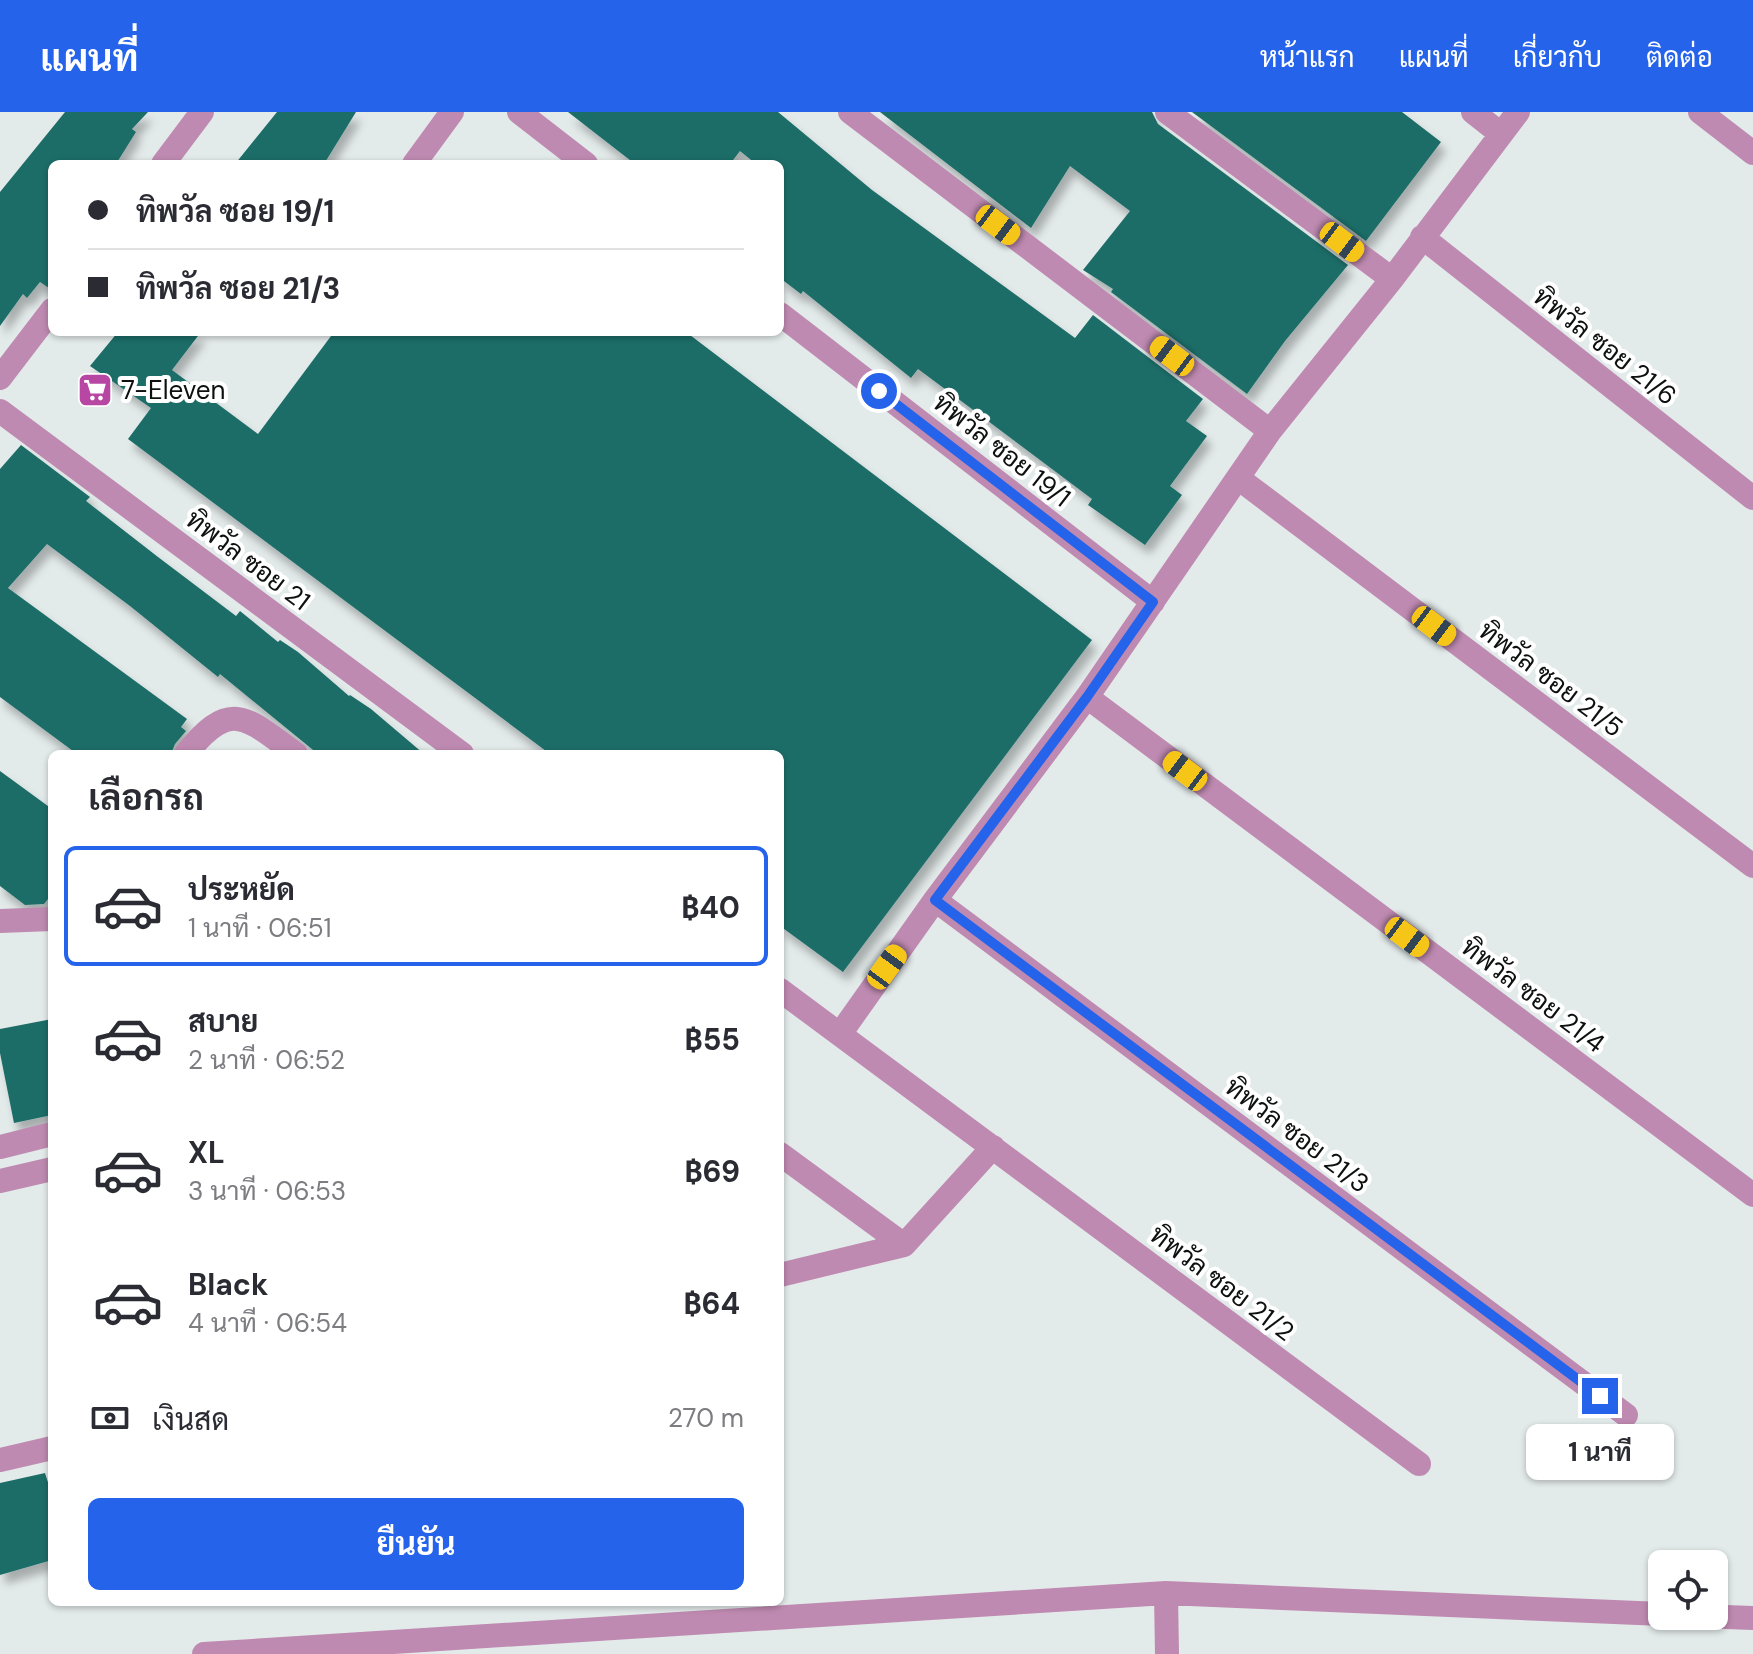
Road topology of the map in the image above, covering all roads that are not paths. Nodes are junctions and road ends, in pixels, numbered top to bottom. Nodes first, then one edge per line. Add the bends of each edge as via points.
1 (202, 112) edge
2 (452, 112) edge
3 (519, 112) edge
4 (850, 112) edge
5 (1167, 112) edge
6 (1473, 112) edge
7 (1518, 112) edge
8 (1700, 112) edge
9 (1501, 134) junction
10 (1753, 153) edge
11 (166, 160) edge
12 (417, 160) edge
13 (581, 160) edge
14 (1422, 237) junction
15 (1392, 279) junction
16 (48, 315) edge
17 (784, 317) edge
18 (0, 378) edge
19 (0, 411) edge
20 (1270, 431) junction
21 (1238, 478) junction
22 (1753, 498) edge
23 (1153, 602) junction
24 (1087, 697) junction
25 (189, 750) edge
26 (290, 750) edge
27 (457, 750) edge
28 (1753, 866) edge
29 (935, 900) junction
30 (48, 919) edge
31 (0, 921) edge
32 (784, 993) edge
33 (840, 1034) junction
34 (48, 1135) edge
35 (0, 1147) edge
36 (993, 1147) junction
37 (784, 1157) edge
38 (48, 1170) edge
39 (0, 1181) edge
40 (1753, 1195) edge
41 (904, 1245) junction
42 (784, 1274) edge
43 (1626, 1415) dead end
44 (48, 1449) edge
45 (0, 1460) edge
46 (1419, 1464) dead end
47 (1166, 1593) junction
48 (1648, 1613) edge
49 (1728, 1617) edge
50 (1753, 1618) edge
51 (204, 1654) edge
52 (1167, 1654) edge

1 - 11 street
2 - 12 street
3 - 13 street
4 - 20 street
5 - 15 street
6 - 9 street
7 - 9 street
8 - 10 street
9 - 14 street
14 - 15 street
14 - 22 street, ทิพวัล ซอย 21/6
15 - 20 street
16 - 18 street
17 - 23 street, ทิพวัล ซอย 19/1
19 - 27 street, ทิพวัล ซอย 21
20 - 21 street
21 - 23 street
21 - 28 street, ทิพวัล ซอย 21/5
23 - 24 street
24 - 29 street
24 - 40 street, ทิพวัล ซอย 21/4
25 - 26 street via 217,721 233,717 254,724
29 - 33 street
29 - 43 street, ทิพวัล ซอย 21/3
30 - 31 street
32 - 33 street
33 - 36 street, ทิพวัล ซอย 21/2
34 - 35 street
36 - 41 street
36 - 46 street, ทิพวัล ซอย 21/2
37 - 41 street
38 - 39 street
41 - 42 street
44 - 45 street
47 - 48 street
47 - 51 street
47 - 52 street
49 - 50 street

